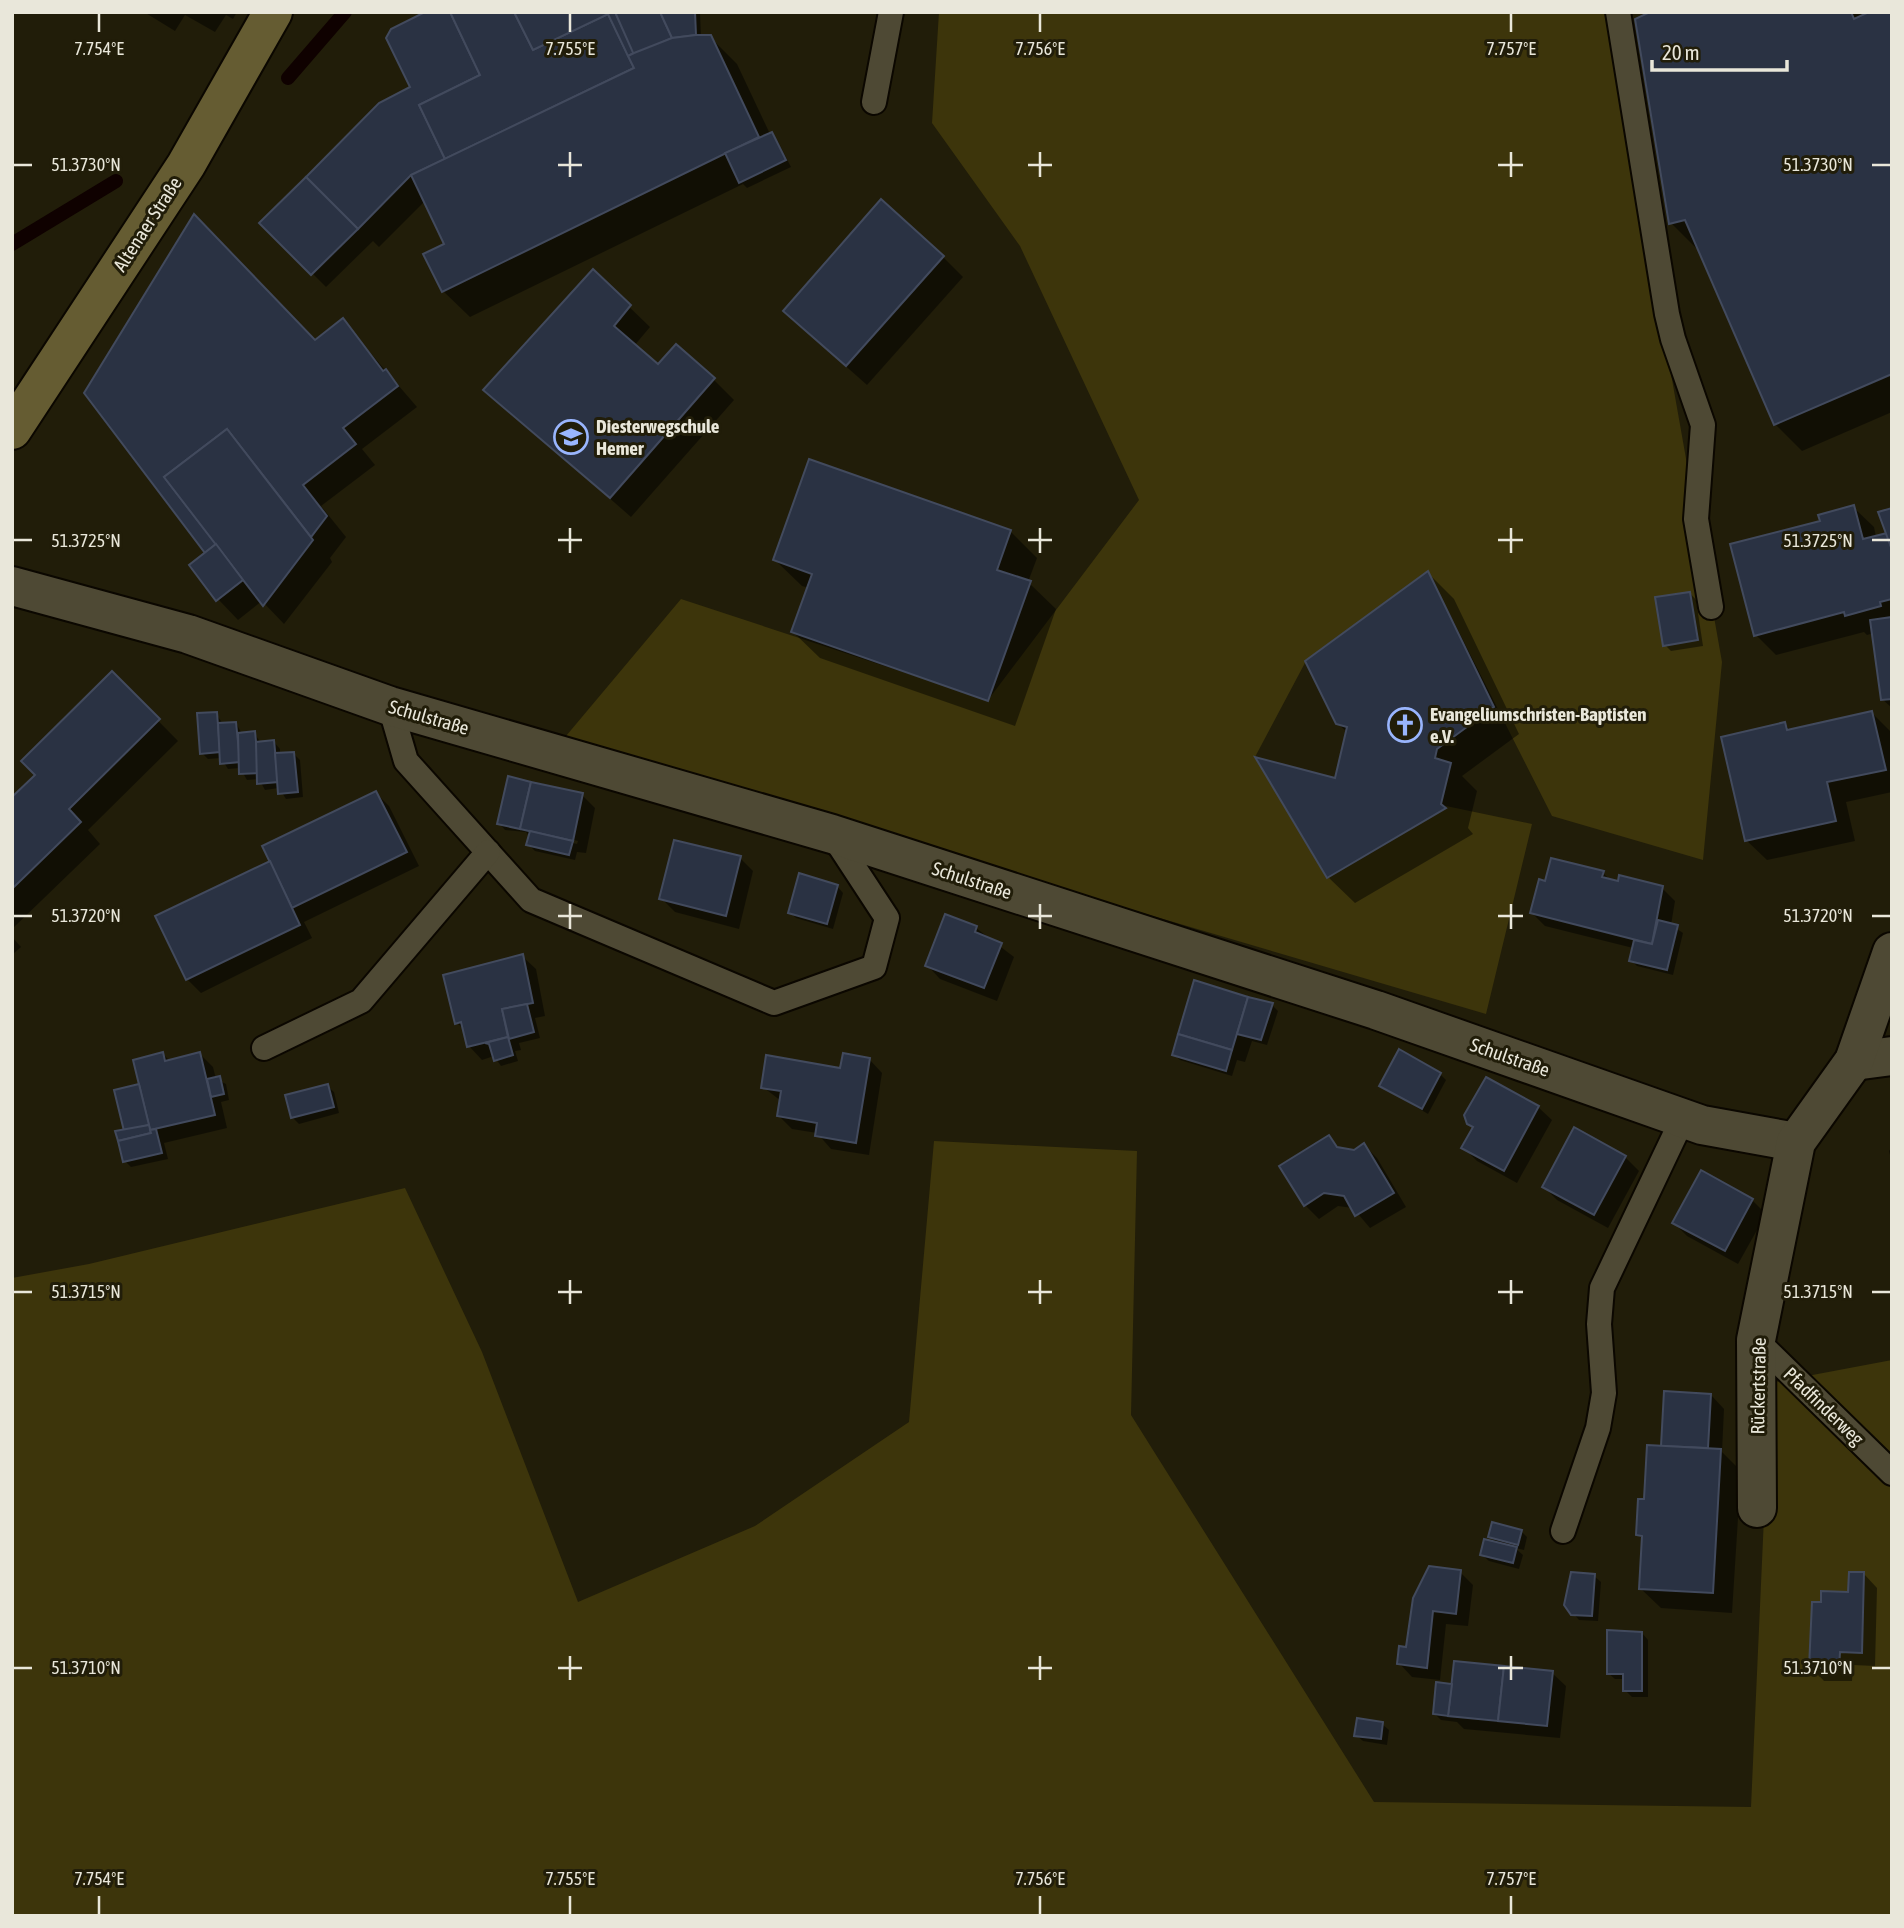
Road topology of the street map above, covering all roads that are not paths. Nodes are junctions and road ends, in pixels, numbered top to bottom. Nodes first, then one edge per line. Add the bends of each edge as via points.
1 (273, 12) edge
2 (891, 12) edge
3 (1618, 12) edge
4 (874, 102) dead end
5 (12, 429) edge
6 (12, 586) edge
7 (1710, 607) dead end
8 (390, 706) junction
9 (832, 834) junction
10 (488, 852) junction
11 (1892, 952) edge
12 (264, 1048) dead end
13 (1892, 1056) edge
14 (1854, 1060) junction
15 (1683, 1118) junction
16 (1796, 1142) junction
17 (1756, 1340) junction
18 (1892, 1473) edge
19 (1757, 1508) dead end
20 (1563, 1531) dead end

1 - 5 main road, Altenaer Straße via 186,165
2 - 4 lane
3 - 7 lane via 1667,313 1703,425 1696,519
6 - 8 street, Schulstraße via 188,634
8 - 9 street, Schulstraße
8 - 10 lane via 406,761
9 - 10 lane via 887,918 874,967 774,1003 531,901
9 - 15 street, Schulstraße via 1376,1010
10 - 12 lane via 361,1001
11 - 14 street
13 - 14 street
14 - 16 street
15 - 16 street, Schulstraße
15 - 20 lane via 1602,1288 1599,1324 1604,1393 1598,1428
16 - 17 street, Rückertstraße
17 - 18 lane, Pfadfinderweg
17 - 19 street, Rückertstraße

